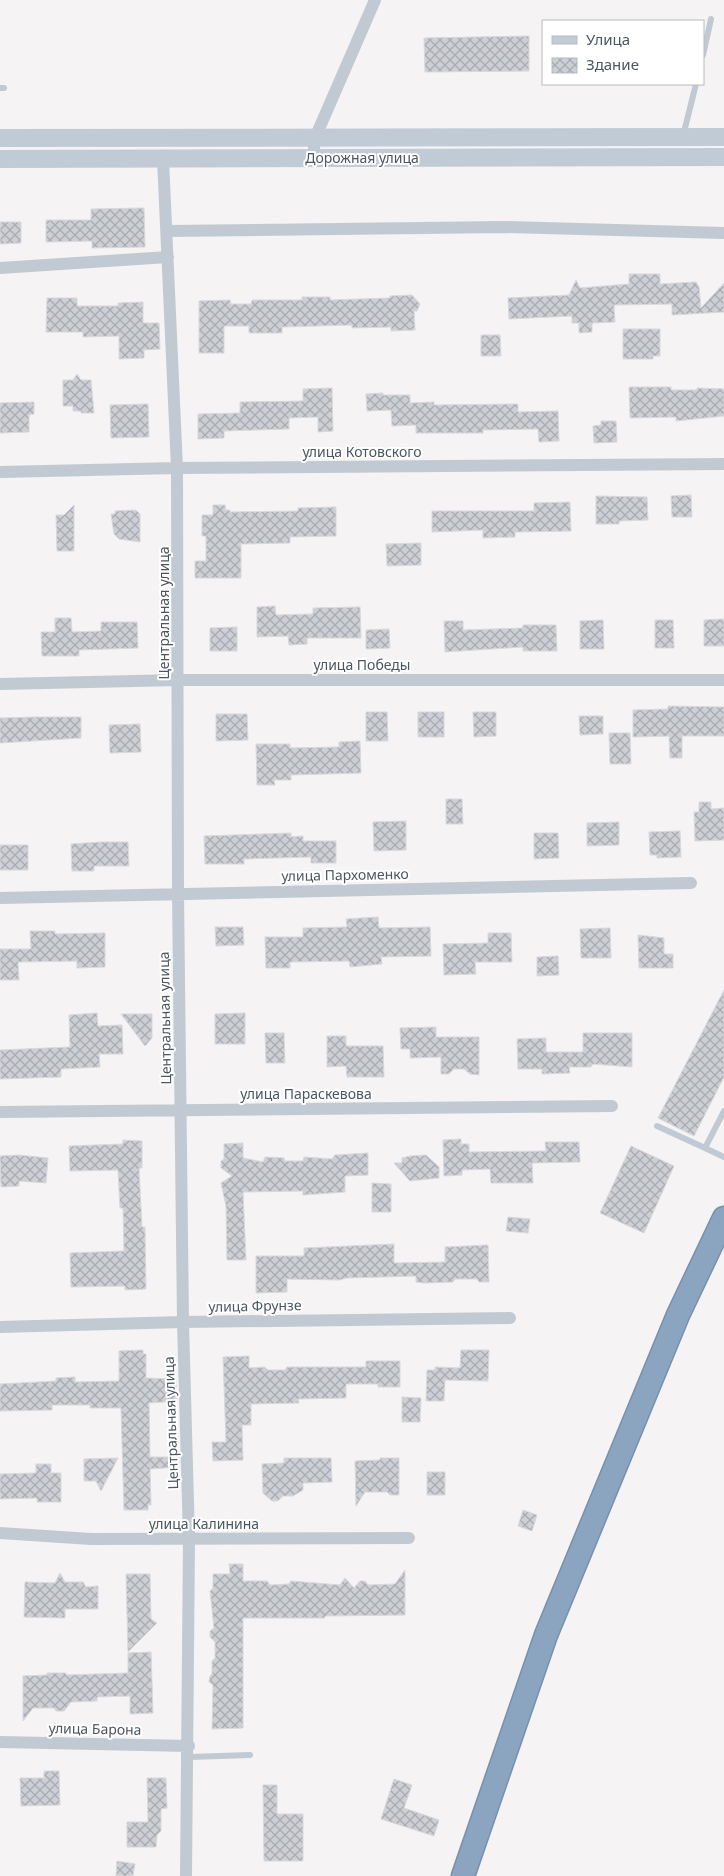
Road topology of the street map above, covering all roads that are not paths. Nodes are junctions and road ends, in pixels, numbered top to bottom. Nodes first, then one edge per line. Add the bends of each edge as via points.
1 (375, 0) edge
2 (711, 19) dead end
3 (704, 50) edge
4 (696, 85) edge
5 (683, 137) junction
6 (724, 137) edge
7 (0, 138) edge
8 (315, 138) junction
9 (724, 157) edge
10 (314, 158) junction
11 (0, 159) edge
12 (163, 159) junction
13 (167, 231) junction
14 (724, 234) edge
15 (168, 257) junction
16 (0, 268) edge
17 (724, 464) edge
18 (178, 468) junction
19 (0, 472) edge
20 (180, 680) junction
21 (724, 680) edge
22 (0, 684) edge
23 (691, 883) dead end
24 (178, 893) junction
25 (0, 898) edge
26 (612, 1106) dead end
27 (182, 1110) junction
28 (724, 1111) edge
29 (0, 1112) edge
30 (657, 1126) dead end
31 (705, 1148) junction
32 (724, 1157) edge
33 (724, 1218) edge
34 (724, 1244) edge
35 (510, 1318) dead end
36 (183, 1322) junction
37 (0, 1328) edge
38 (0, 1533) edge
39 (409, 1538) dead end
40 (189, 1539) junction
41 (0, 1742) edge
42 (189, 1752) junction
43 (250, 1756) dead end
44 (186, 1876) edge
45 (463, 1876) edge
46 (475, 1876) edge

1 - 8 street
2 - 3 lane
4 - 5 lane
5 - 6 main road, Дорожная улица
5 - 8 main road, Дорожная улица
7 - 8 main road, Дорожная улица
8 - 10 street
9 - 10 main road, Дорожная улица
10 - 12 main road, Дорожная улица
11 - 12 main road, Дорожная улица
12 - 13 street, Центральная улица
13 - 14 street via 504,227
13 - 15 street, Центральная улица
15 - 16 street
15 - 18 street, Центральная улица
17 - 18 street, улица Котовского
18 - 19 street, улица Котовского
18 - 20 street, Центральная улица
20 - 21 street, улица Победы
20 - 22 street, улица Победы
20 - 24 street, Центральная улица
23 - 24 street, улица Пархоменко
24 - 25 street, улица Пархоменко
24 - 27 street, Центральная улица
26 - 27 street, улица Параскевова
27 - 29 street, улица Параскевова
27 - 36 street, Центральная улица
28 - 31 lane
30 - 31 lane
31 - 32 lane
33 - 45 highway via 678,1315 546,1635
34 - 46 highway via 689,1319 556,1639
35 - 36 street, улица Фрунзе
36 - 37 street, улица Фрунзе
36 - 40 street, Центральная улица
38 - 40 street, улица Калинина via 91,1539
39 - 40 street, улица Калинина
40 - 42 street, Центральная улица
41 - 42 street, улица Барона
42 - 43 lane
42 - 44 street, Центральная улица

